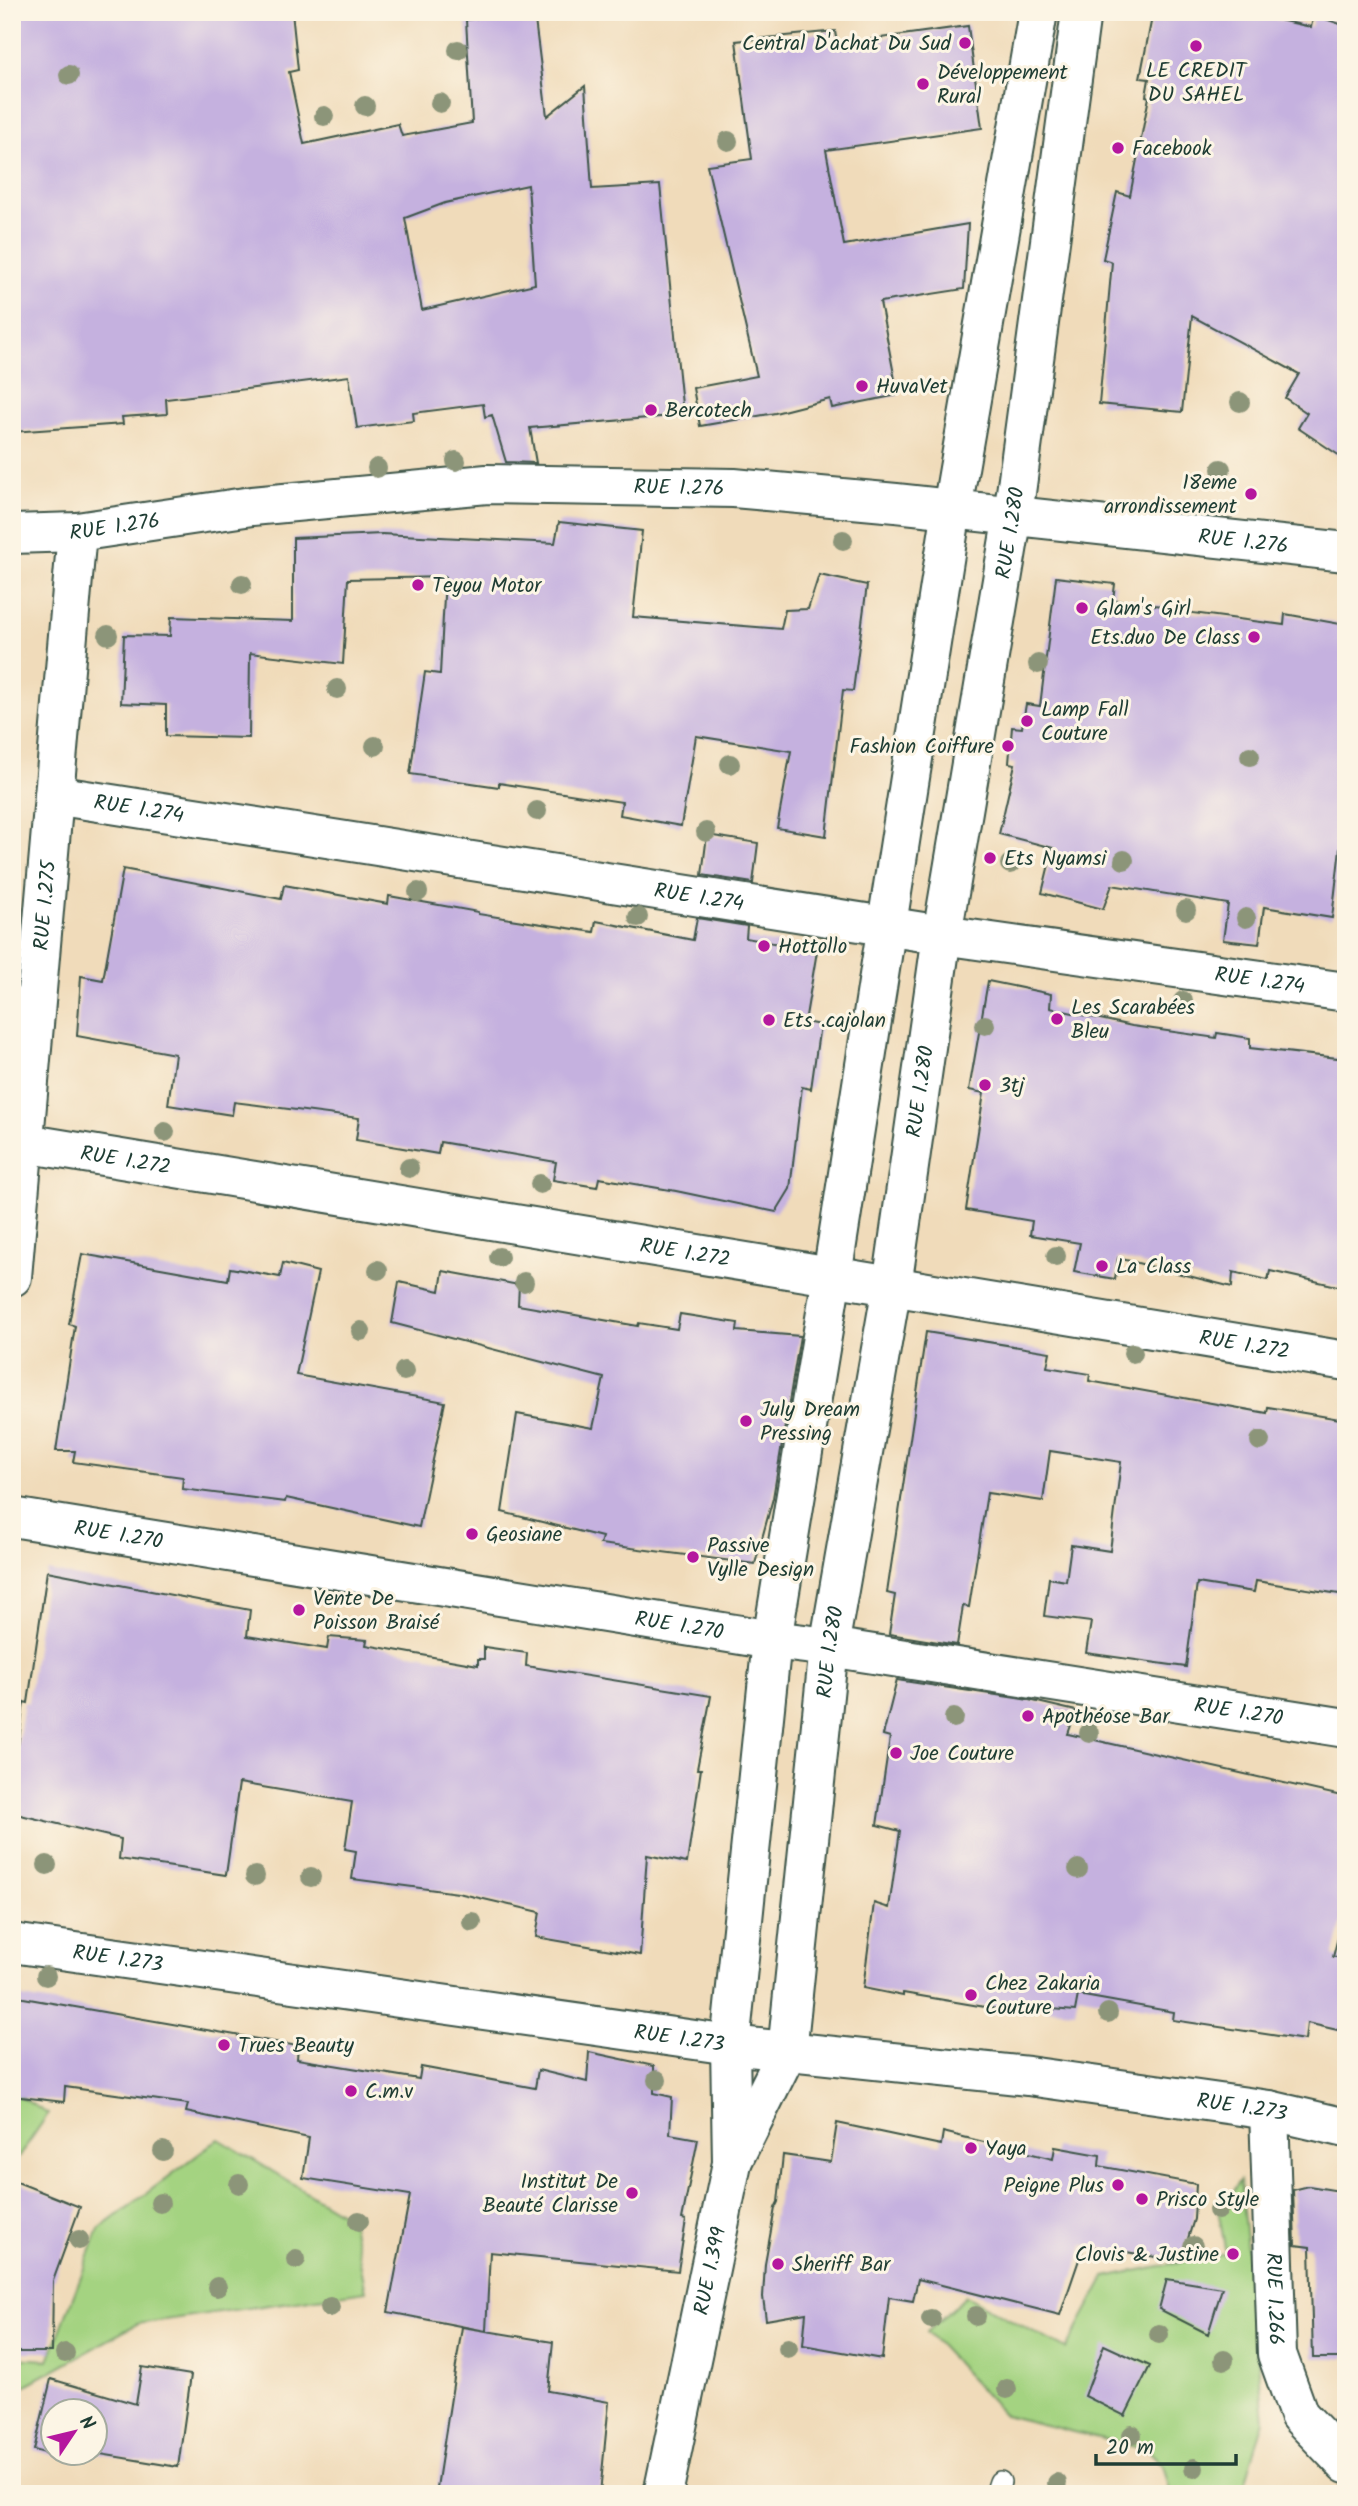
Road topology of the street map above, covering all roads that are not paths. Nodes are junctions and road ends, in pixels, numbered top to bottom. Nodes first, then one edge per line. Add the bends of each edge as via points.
1 (1038, 12) edge
2 (1081, 12) edge
3 (952, 509) junction
4 (1013, 516) junction
5 (77, 532) junction
6 (12, 534) edge
7 (1346, 552) edge
8 (54, 795) junction
9 (887, 926) junction
10 (942, 935) junction
11 (1346, 992) edge
12 (24, 1143) junction
13 (832, 1276) junction
14 (12, 1277) edge
15 (892, 1286) junction
16 (1346, 1361) edge
17 (12, 1517) edge
18 (772, 1640) junction
19 (830, 1647) junction
20 (1346, 1728) edge
21 (12, 1943) edge
22 (730, 2045) junction
23 (787, 2052) junction
24 (1269, 2110) junction
25 (1346, 2128) edge
26 (732, 2163) junction
27 (1346, 2464) edge
28 (663, 2494) edge

1 - 3 street
2 - 4 street, RUE 1.280
3 - 4 street, RUE 1.276
3 - 5 street, RUE 1.276 via 734,488 486,484 252,506
3 - 9 street
4 - 7 street, RUE 1.276
4 - 10 street, RUE 1.280
5 - 6 street, RUE 1.276
5 - 8 street, RUE 1.275
8 - 9 street, RUE 1.274
8 - 12 street, RUE 1.275
9 - 10 street, RUE 1.274
9 - 13 street
10 - 11 street, RUE 1.274
10 - 15 street, RUE 1.280
12 - 13 street, RUE 1.272
12 - 14 street, RUE 1.275
13 - 15 street, RUE 1.272
13 - 18 street
15 - 16 street, RUE 1.272
15 - 19 street, RUE 1.280
17 - 18 street, RUE 1.270
18 - 19 street, RUE 1.270
18 - 22 street
19 - 20 street, RUE 1.270
19 - 23 street, RUE 1.280
21 - 22 street, RUE 1.273
22 - 23 street, RUE 1.273
22 - 26 street, RUE 1.399
23 - 24 street, RUE 1.273 via 1028,2076
23 - 26 street, RUE 1.280
24 - 25 street, RUE 1.273
24 - 27 street, RUE 1.266 via 1277,2354 1299,2415
26 - 28 street, RUE 1.399

